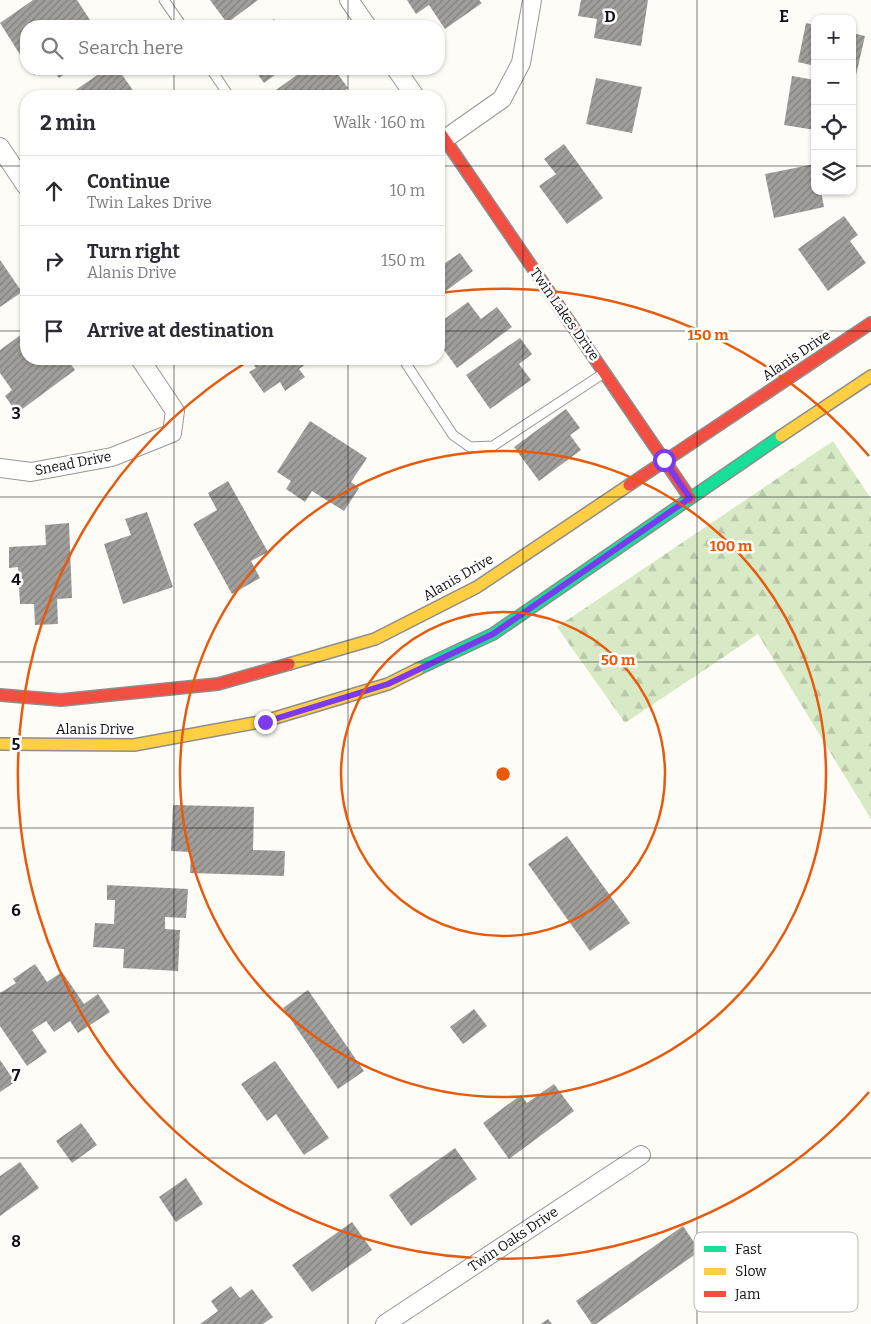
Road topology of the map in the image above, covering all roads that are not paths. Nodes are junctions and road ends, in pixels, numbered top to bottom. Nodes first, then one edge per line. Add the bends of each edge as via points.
1 (164, 0) edge
2 (349, 0) edge
3 (532, 0) edge
4 (178, 20) edge
5 (363, 20) edge
6 (215, 75) edge
7 (400, 75) edge
8 (225, 90) edge
9 (411, 90) edge
10 (445, 133) edge
11 (445, 139) edge
12 (0, 147) edge
13 (20, 177) edge
14 (871, 323) edge
15 (144, 365) edge
16 (407, 365) edge
17 (605, 372) junction
18 (871, 376) edge
19 (664, 460) junction
20 (0, 468) edge
21 (690, 498) junction
22 (0, 695) edge
23 (0, 744) edge
24 (640, 1154) dead end
25 (385, 1324) edge

1 - 4 lane
2 - 5 street
3 - 10 street via 521,63 502,100
6 - 8 lane
7 - 9 street
11 - 17 main road, Twin Lakes Drive
12 - 13 street
14 - 19 main road, Alanis Drive
15 - 20 street, Snead Drive via 175,412 172,433 112,457 31,472
16 - 17 lane via 453,435 470,447 493,446
17 - 19 main road, Twin Lakes Drive
18 - 21 main road, Alanis Drive
19 - 21 main road, Twin Lakes Drive
19 - 22 main road, Alanis Drive via 476,587 376,639 218,684 61,700
21 - 23 main road, Alanis Drive via 493,634 388,684 265,722 134,745
24 - 25 street, Twin Oaks Drive

